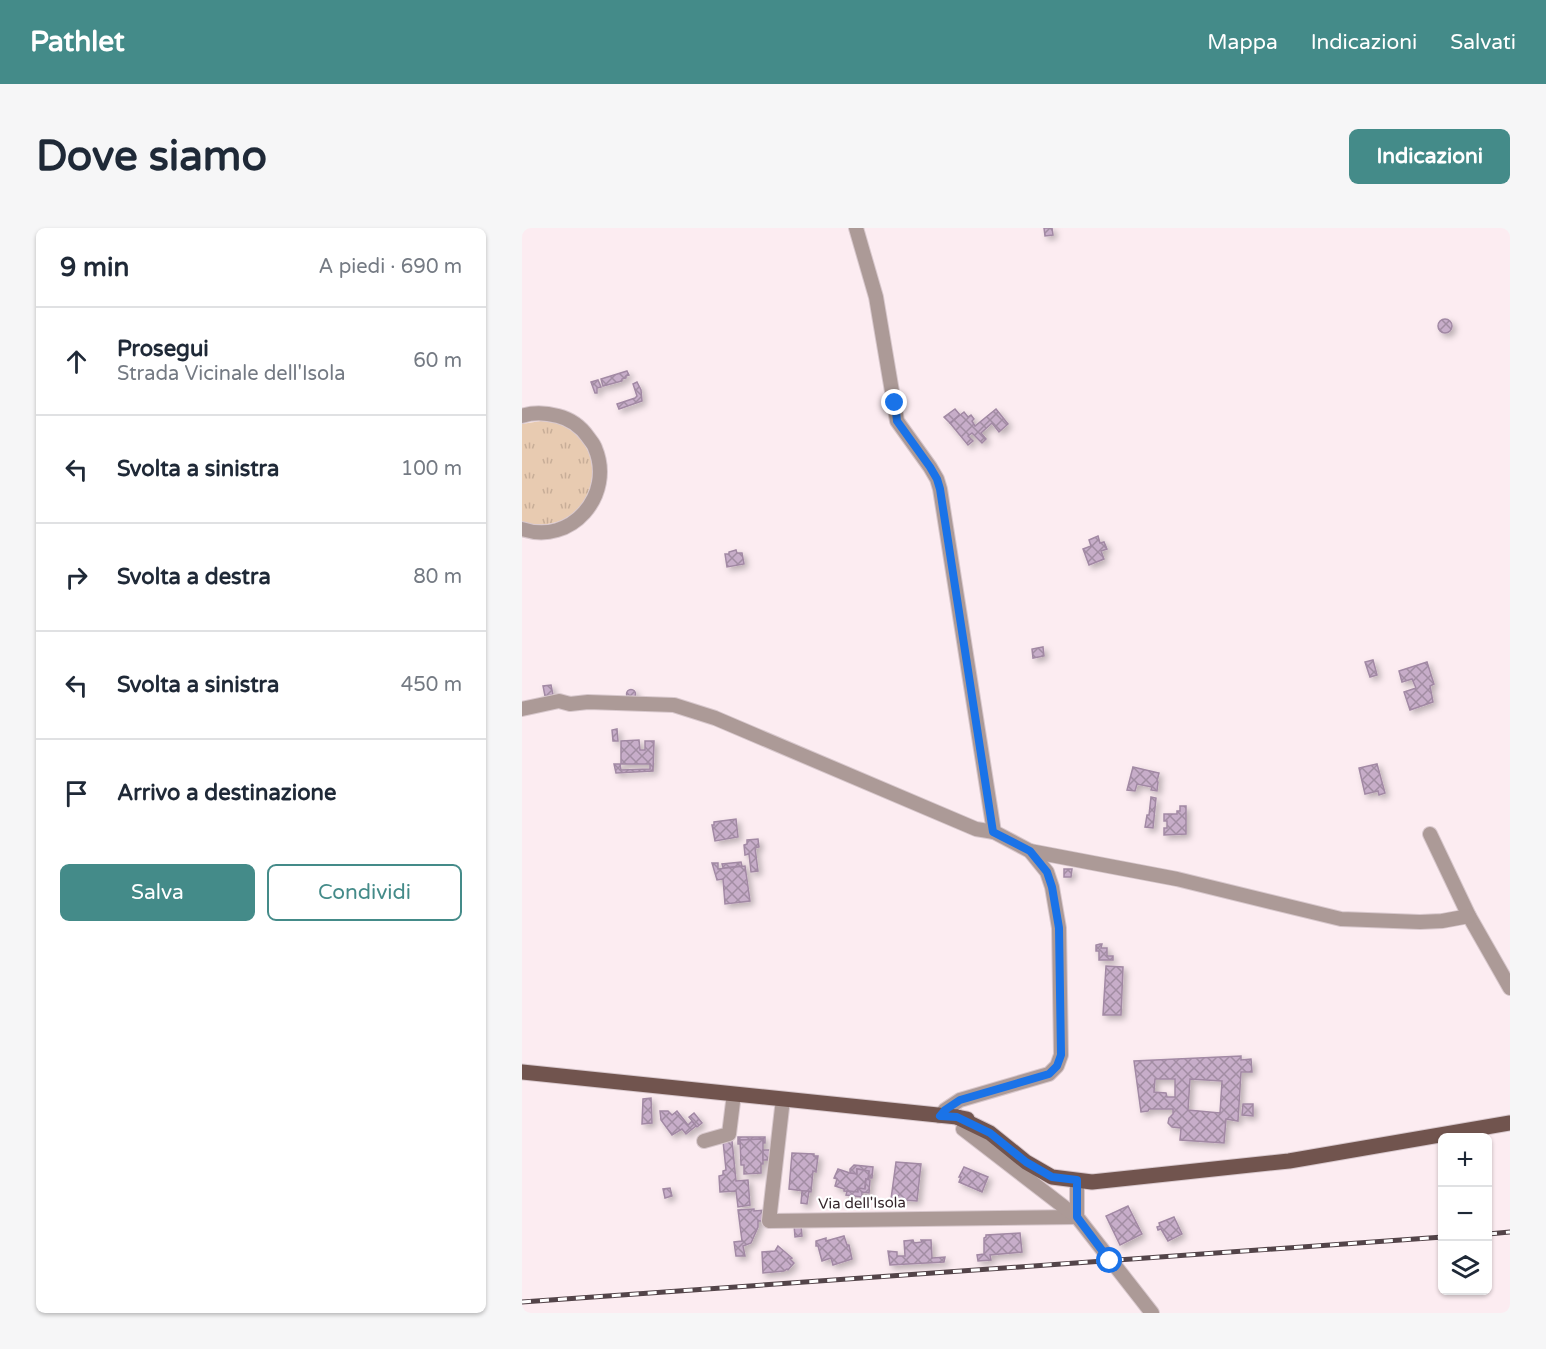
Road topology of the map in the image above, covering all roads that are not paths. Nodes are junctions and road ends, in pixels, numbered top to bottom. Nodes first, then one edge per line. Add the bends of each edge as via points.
1 (856, 228) edge
2 (524, 415) edge
3 (525, 532) edge
4 (522, 709) edge
5 (993, 832) junction
6 (1430, 834) dead end
7 (1030, 851) junction
8 (1469, 916) junction
9 (1510, 988) edge
10 (522, 1072) edge
11 (734, 1094) junction
12 (783, 1099) junction
13 (940, 1116) junction
14 (960, 1123) junction
15 (1510, 1123) edge
16 (704, 1141) dead end
17 (1077, 1180) junction
18 (1077, 1217) junction
19 (1152, 1313) edge

1 - 5 street via 876,297 897,421 930,467 940,489
2 - 3 street via 547,413 567,418 583,430 595,447 600,467 599,487 582,516 552,532
4 - 5 street via 559,701 674,705 716,718
5 - 7 street
6 - 8 street
7 - 8 street via 1177,879 1341,919 1420,922
7 - 13 street via 1047,872 1059,928 1061,1055 1049,1074 960,1100
8 - 9 street
10 - 11 main road
11 - 12 main road
11 - 16 street via 729,1134
12 - 13 main road
12 - 18 street, Via dell'Isola via 769,1221
13 - 14 main road
14 - 17 main road via 990,1133 1052,1177
14 - 18 street
15 - 17 main road via 1288,1161 1092,1182
17 - 18 street
18 - 19 street

